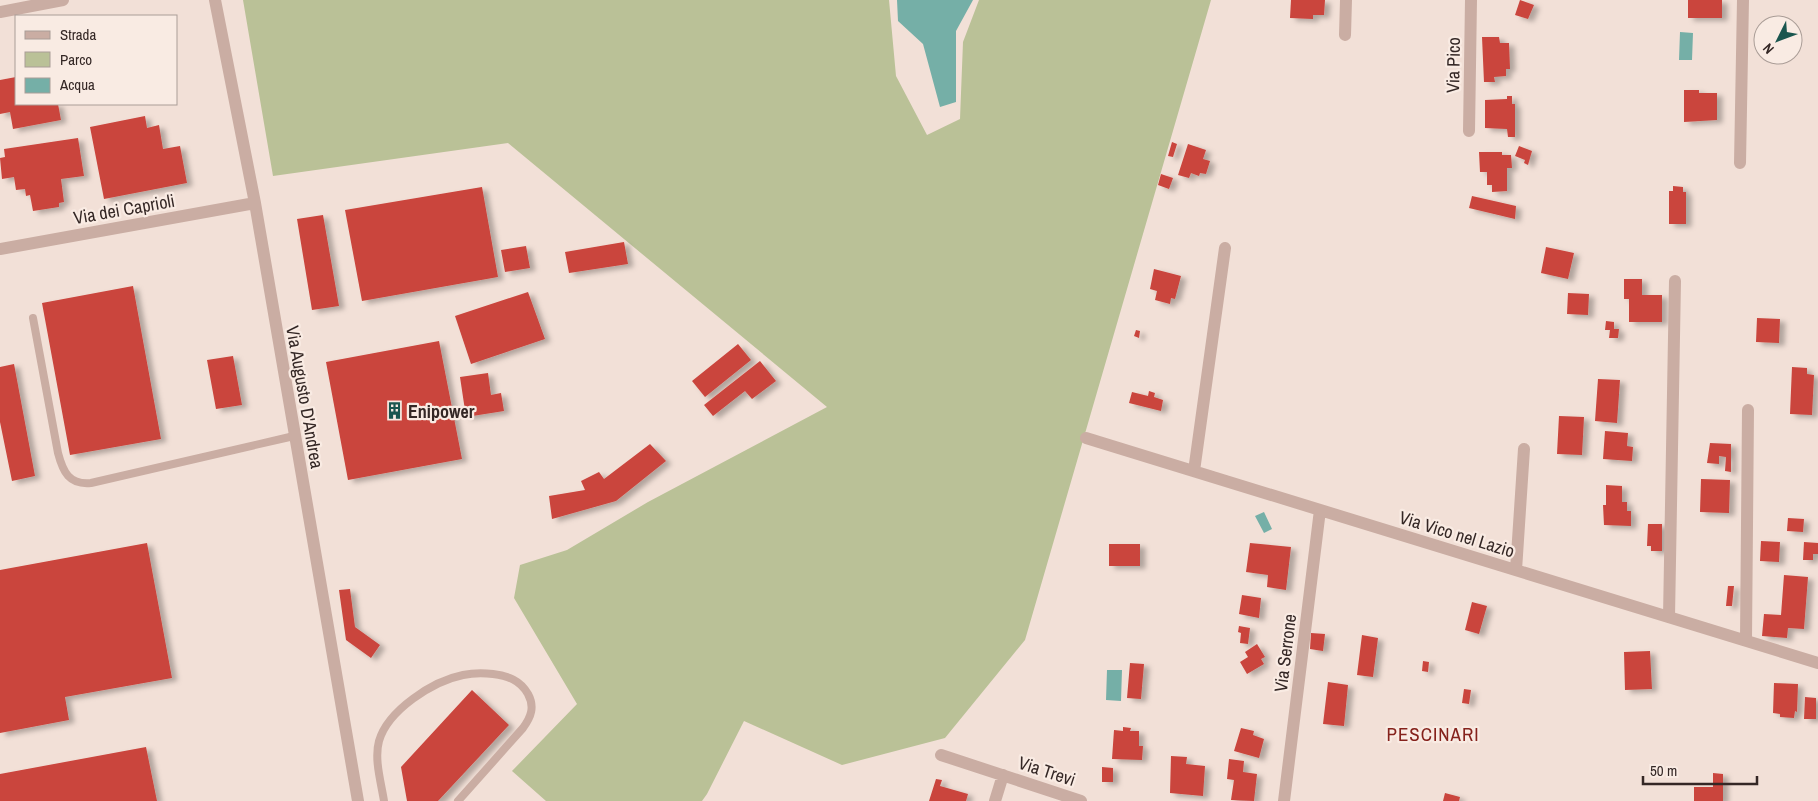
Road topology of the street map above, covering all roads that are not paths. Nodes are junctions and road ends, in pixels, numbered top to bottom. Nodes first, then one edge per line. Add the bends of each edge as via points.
1 (63, 0) edge
2 (215, 0) edge
3 (1346, 0) edge
4 (1471, 0) edge
5 (1743, 0) edge
6 (0, 12) edge
7 (1345, 35) dead end
8 (1469, 131) dead end
9 (1740, 163) dead end
10 (254, 204) junction
11 (1225, 248) dead end
12 (0, 249) edge
13 (1675, 281) dead end
14 (33, 318) dead end
15 (1748, 410) dead end
16 (294, 436) junction
17 (1086, 438) dead end
18 (1524, 448) dead end
19 (1194, 471) junction
20 (1320, 510) junction
21 (1516, 570) junction
22 (1669, 617) junction
23 (1746, 640) junction
24 (1818, 663) edge
25 (940, 755) dead end
26 (1003, 775) junction
27 (358, 801) edge
28 (384, 801) edge
29 (458, 801) edge
30 (995, 801) edge
31 (1081, 801) edge
32 (1284, 801) edge

1 - 6 street
2 - 10 street, Via Augusto D'Andrea
3 - 7 street
4 - 8 street, Via Pico
5 - 9 street
10 - 12 street, Via dei Caprioli
10 - 16 street, Via Augusto D'Andrea
11 - 19 street
13 - 22 street
14 - 16 lane via 58,453 65,471 76,482 91,483
15 - 23 street
16 - 27 street, Via Augusto D'Andrea
17 - 19 street, Via Vico nel Lazio
18 - 21 street
19 - 20 street, Via Vico nel Lazio
20 - 21 street, Via Vico nel Lazio
20 - 32 street, Via Serrone
21 - 22 street, Via Vico nel Lazio
22 - 23 street, Via Vico nel Lazio
23 - 24 street, Via Vico nel Lazio
25 - 26 street, Via Trevi
26 - 30 street, Via Trevi
26 - 31 street, Via Trevi
28 - 29 lane via 378,743 388,722 398,711 427,690 461,675 487,673 513,678 530,698 530,719

